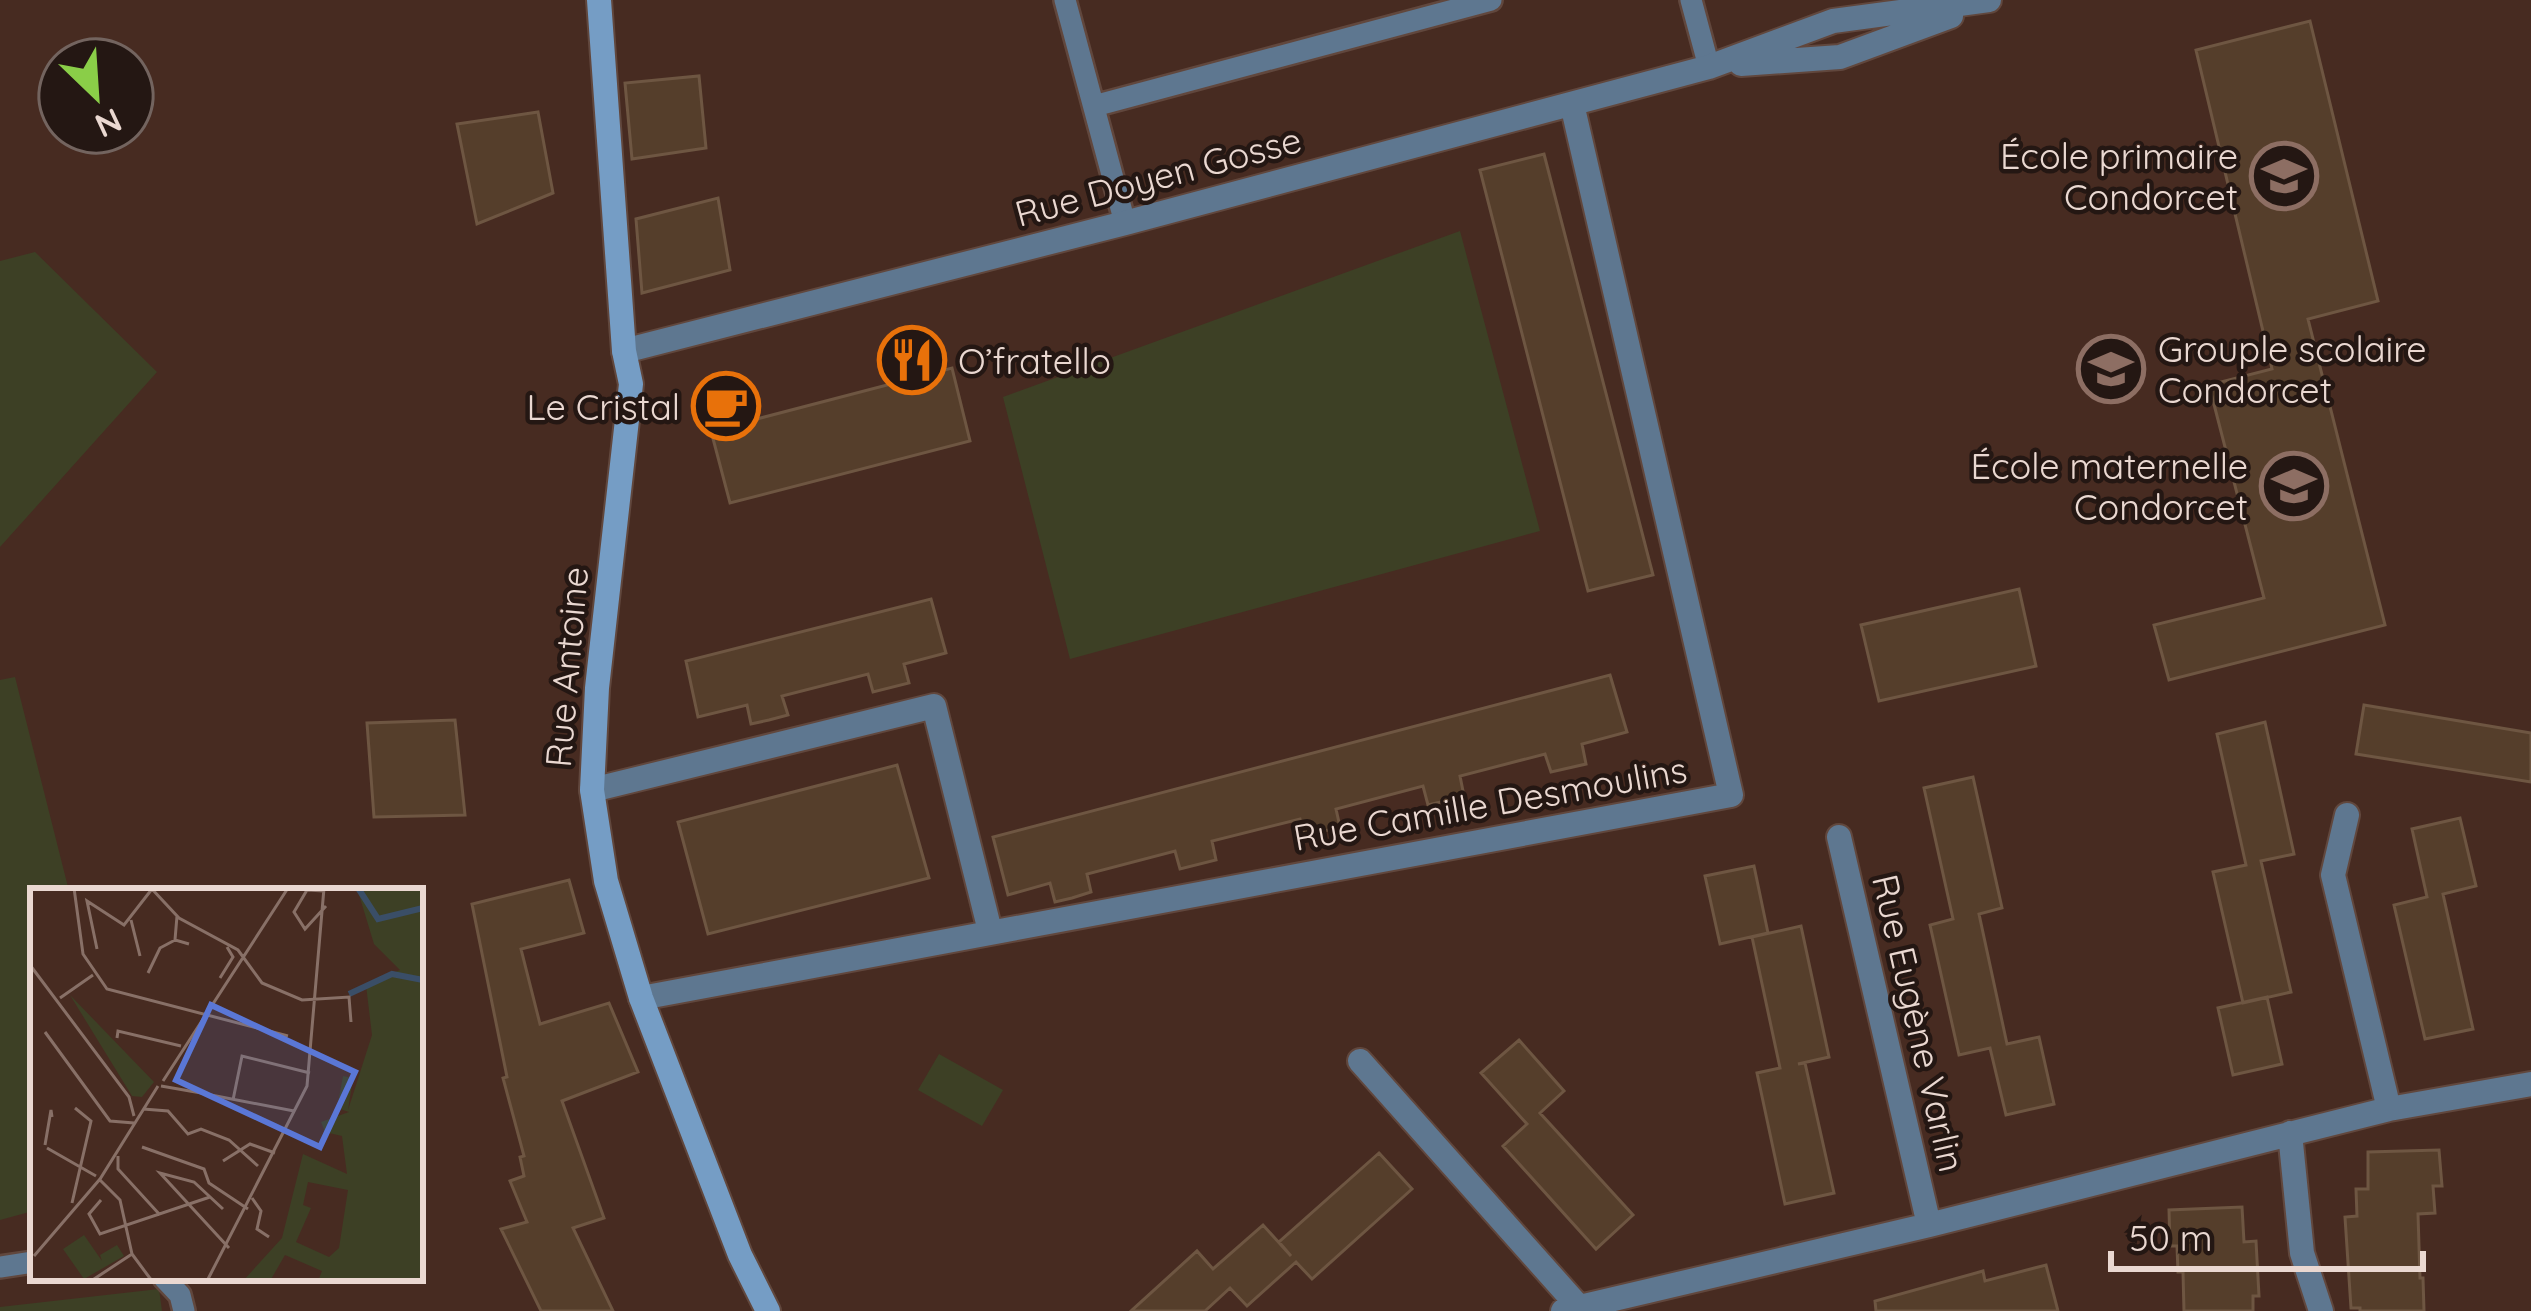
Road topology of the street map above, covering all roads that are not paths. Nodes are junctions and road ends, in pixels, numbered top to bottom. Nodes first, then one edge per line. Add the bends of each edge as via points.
1 (599, 0) edge
2 (1065, 0) edge
3 (1491, 0) edge
4 (1691, 0) edge
5 (1992, 0) edge
6 (1709, 67) junction
7 (1572, 104) junction
8 (1094, 106) junction
9 (1125, 223) junction
10 (623, 351) junction
11 (592, 790) junction
12 (2347, 814) dead end
13 (1839, 837) dead end
14 (990, 932) junction
15 (641, 998) junction
16 (1360, 1061) dead end
17 (2531, 1084) edge
18 (2389, 1109) junction
19 (2290, 1133) junction
20 (1929, 1225) junction
21 (30, 1262) edge
22 (0, 1267) edge
23 (167, 1281) edge
24 (1571, 1309) edge
25 (184, 1311) edge
26 (768, 1311) edge
27 (2321, 1311) edge

1 - 10 street, Rue Antoine
2 - 8 lane
3 - 8 lane
4 - 6 lane
5 - 6 street, Rue Doyen Gosse via 1833,21
5 - 6 street, Rue Doyen Gosse via 1840,57
6 - 7 street, Rue Doyen Gosse
7 - 9 street, Rue Doyen Gosse
7 - 14 street, Rue Camille Desmoulins via 1731,795
8 - 9 lane
9 - 10 street, Rue Doyen Gosse
10 - 11 street, Rue Antoine via 631,384
11 - 14 street via 934,706
11 - 15 street, Rue Antoine via 606,881
12 - 18 street via 2333,875
13 - 20 street, Rue Eugène Varlin
14 - 15 street, Rue Camille Desmoulins
15 - 26 street, Rue Antoine
16 - 24 street, Rue Eugène Varlin
17 - 18 street, Rue Eugène Varlin
18 - 19 street, Rue Eugène Varlin
19 - 20 street, Rue Eugène Varlin
19 - 27 street via 2302,1253
20 - 24 street, Rue Eugène Varlin
21 - 22 lane
23 - 25 lane

